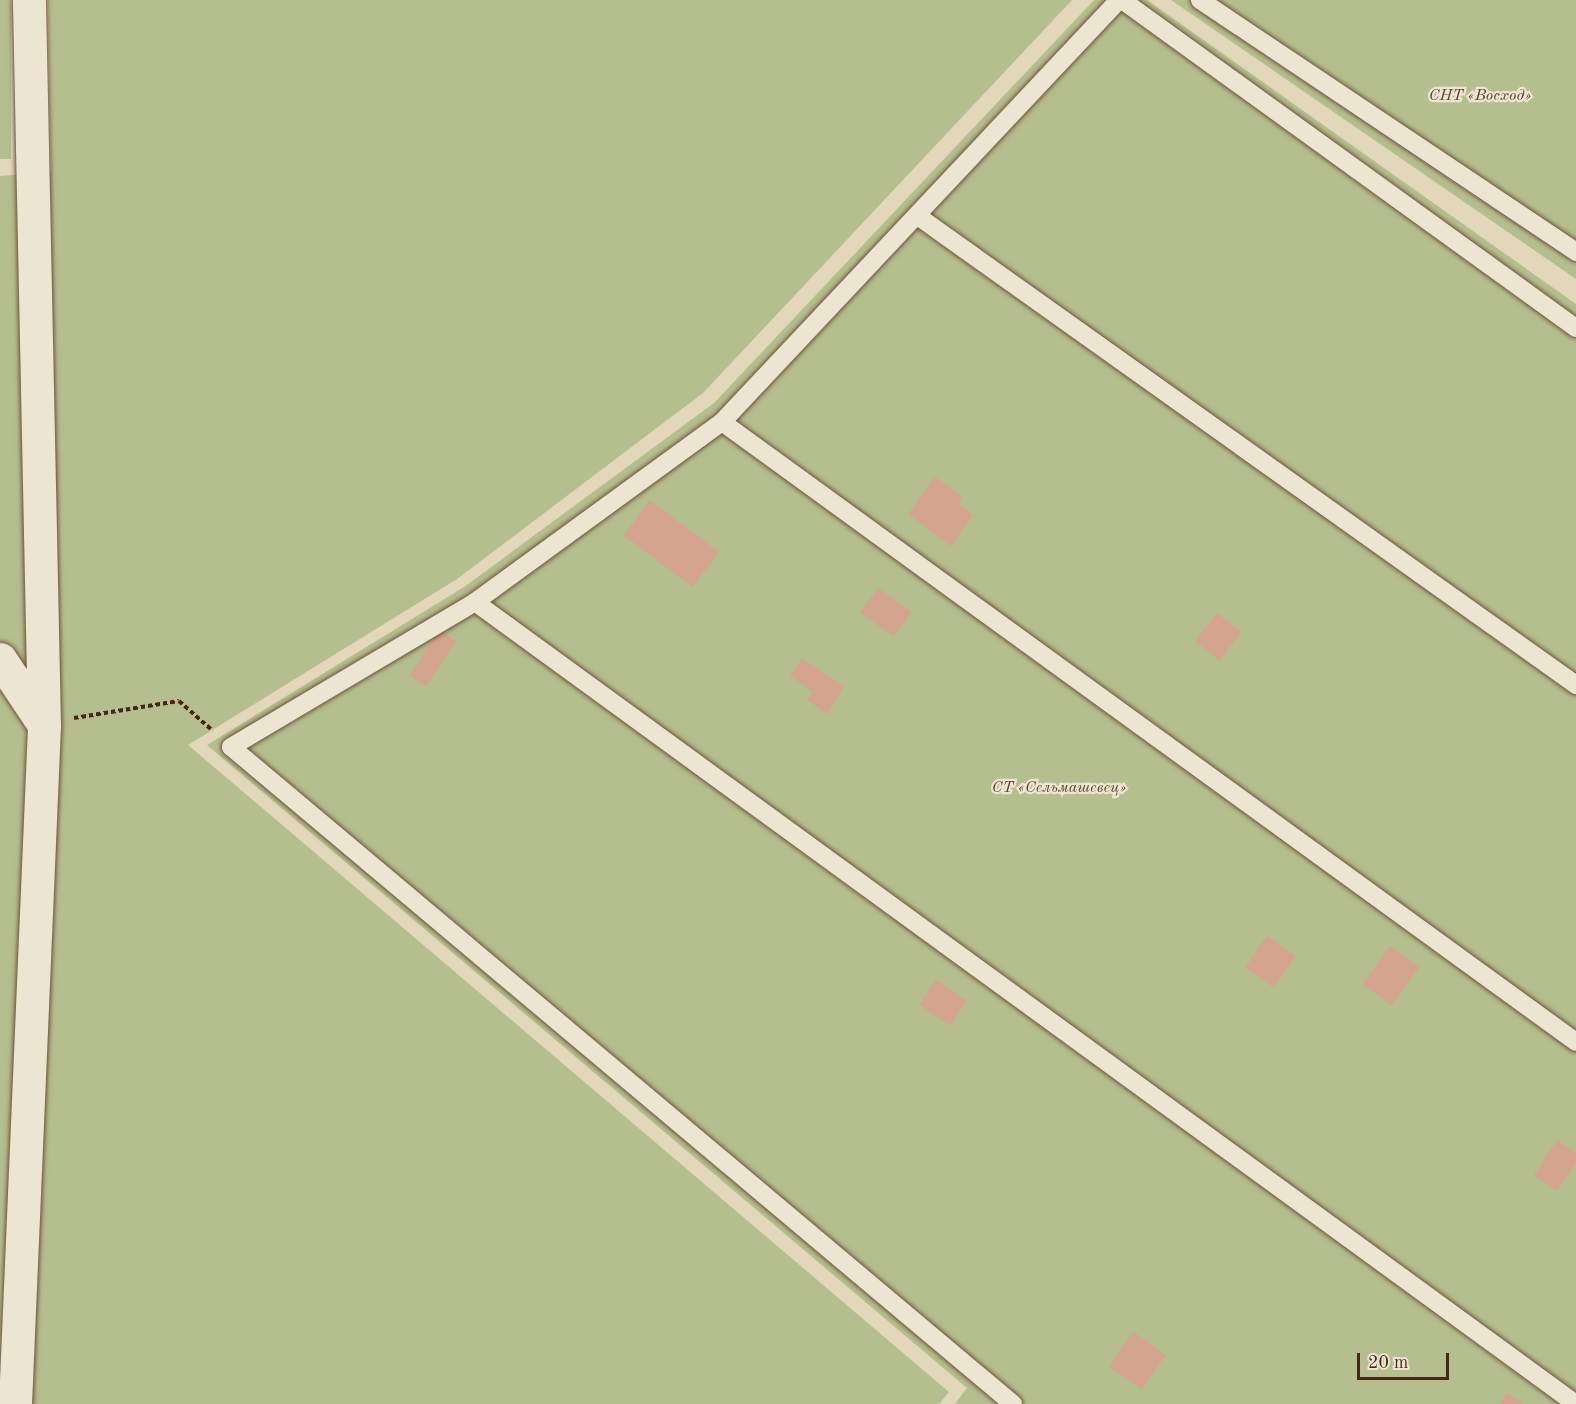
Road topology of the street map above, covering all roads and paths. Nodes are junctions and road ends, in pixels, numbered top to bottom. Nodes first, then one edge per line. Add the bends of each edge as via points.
1 (29, 0) edge
2 (1120, 0) edge
3 (1200, 0) edge
4 (920, 217) junction
5 (1576, 252) edge
6 (1576, 328) edge
7 (722, 422) junction
8 (475, 602) junction
9 (0, 659) edge
10 (1576, 685) edge
11 (44, 725) junction
12 (231, 747) junction
13 (1576, 1042) edge
14 (15, 1404) edge
15 (1013, 1404) edge
16 (1576, 1404) edge

1 - 11 street
2 - 4 lane
2 - 6 lane
3 - 5 lane
4 - 7 lane
4 - 10 lane
7 - 8 lane
7 - 13 lane
8 - 12 lane
8 - 16 lane
9 - 11 street
11 - 12 path via 178,701
11 - 14 street
12 - 15 lane

